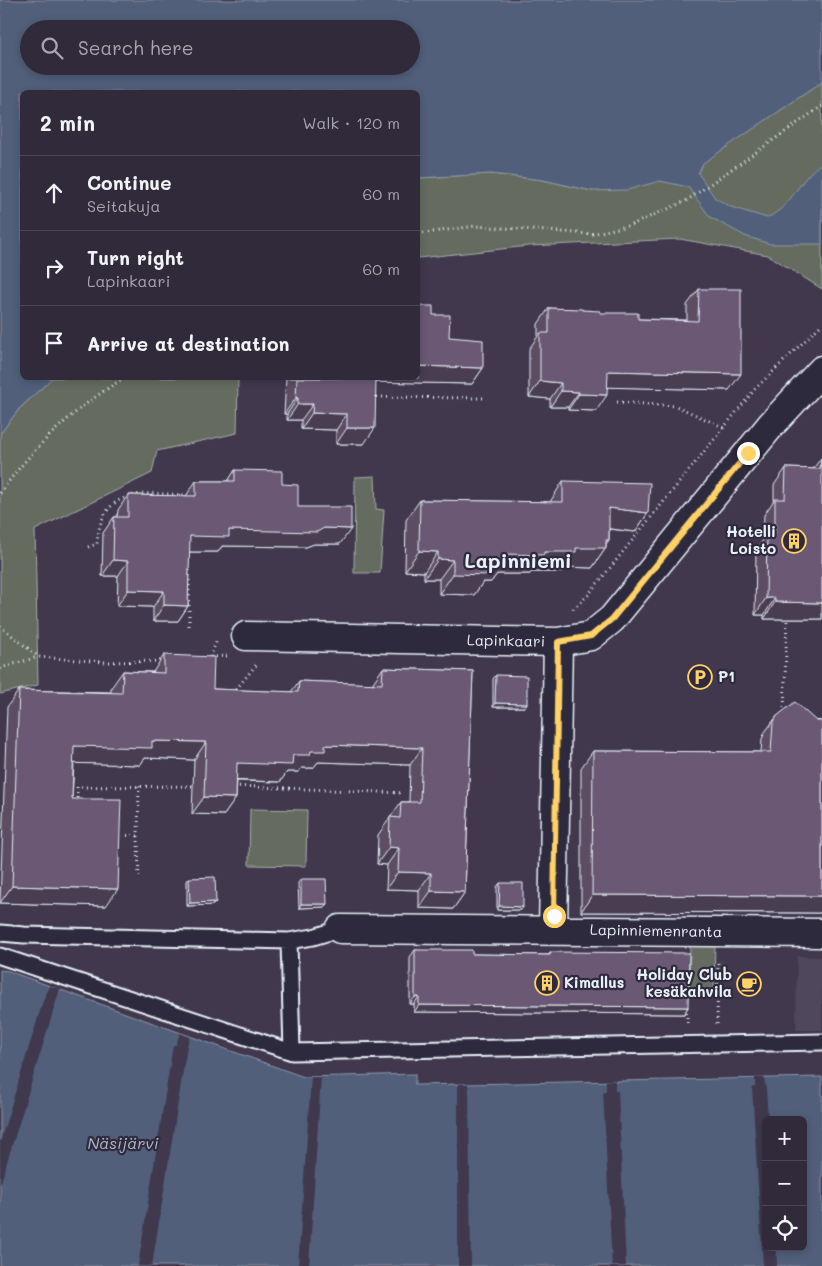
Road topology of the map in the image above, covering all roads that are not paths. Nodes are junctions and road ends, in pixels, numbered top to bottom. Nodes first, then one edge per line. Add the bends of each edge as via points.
1 (822, 370) edge
2 (246, 636) dead end
3 (558, 642) junction
4 (340, 929) joint
5 (554, 930) junction
6 (0, 933) edge
7 (822, 933) edge
8 (289, 941) junction
9 (0, 956) edge
10 (822, 1042) edge
11 (292, 1052) junction

1 - 3 street, Lapinkaari via 771,425 612,619 591,636
2 - 3 street, Lapinkaari
3 - 5 street
4 - 5 street, Lapinniemenranta
4 - 8 lane
5 - 7 street, Lapinniemenranta
6 - 8 lane
8 - 11 lane
9 - 11 lane
10 - 11 lane

